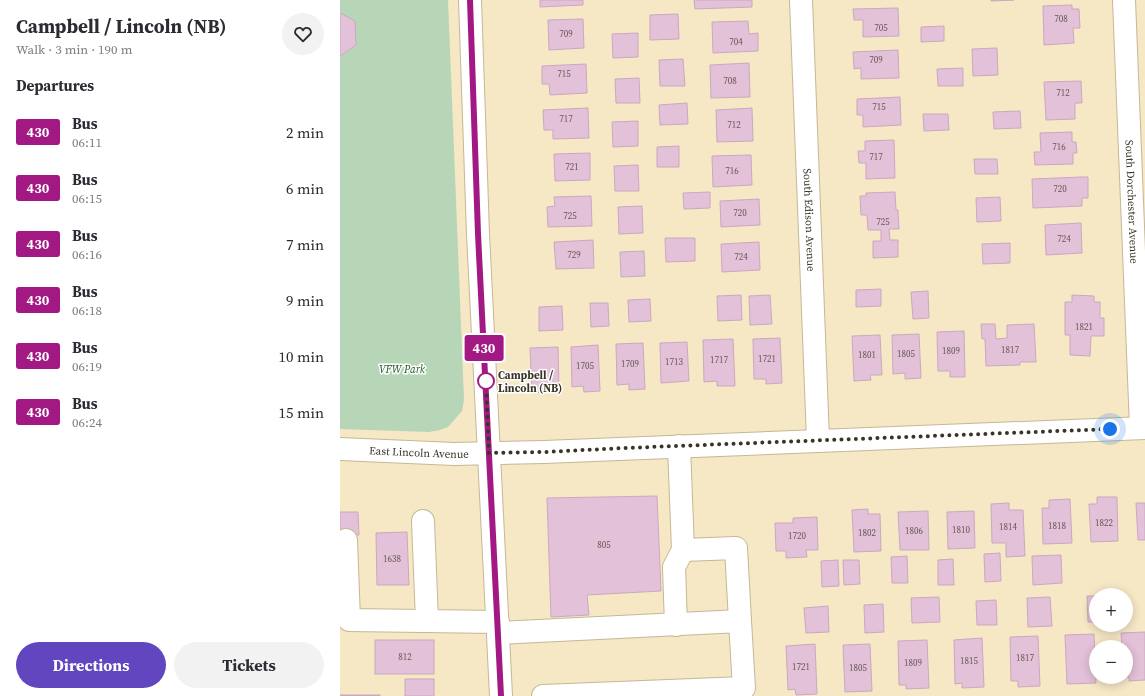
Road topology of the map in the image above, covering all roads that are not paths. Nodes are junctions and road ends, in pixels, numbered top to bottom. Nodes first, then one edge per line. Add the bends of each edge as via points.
1 (470, 0) edge
2 (801, 0) edge
3 (1124, 0) edge
4 (1143, 428) edge
5 (818, 440) junction
6 (679, 446) junction
7 (340, 449) edge
8 (489, 453) junction
9 (423, 521) dead end
10 (346, 540) dead end
11 (683, 550) junction
12 (427, 621) junction
13 (740, 621) junction
14 (676, 625) junction
15 (498, 627) junction
16 (501, 696) edge
17 (543, 696) edge

1 - 8 street
2 - 5 street, South Edison Avenue
3 - 4 street, South Dorchester Avenue
4 - 5 street, East Lincoln Avenue
5 - 6 street, East Lincoln Avenue
6 - 8 street, East Lincoln Avenue
6 - 11 street
7 - 8 street, East Lincoln Avenue
8 - 15 street
9 - 12 street
10 - 12 street via 349,620
11 - 13 street via 736,548
11 - 14 street via 674,567
12 - 15 street
13 - 14 street
13 - 17 street via 744,688
14 - 15 street
15 - 16 street

